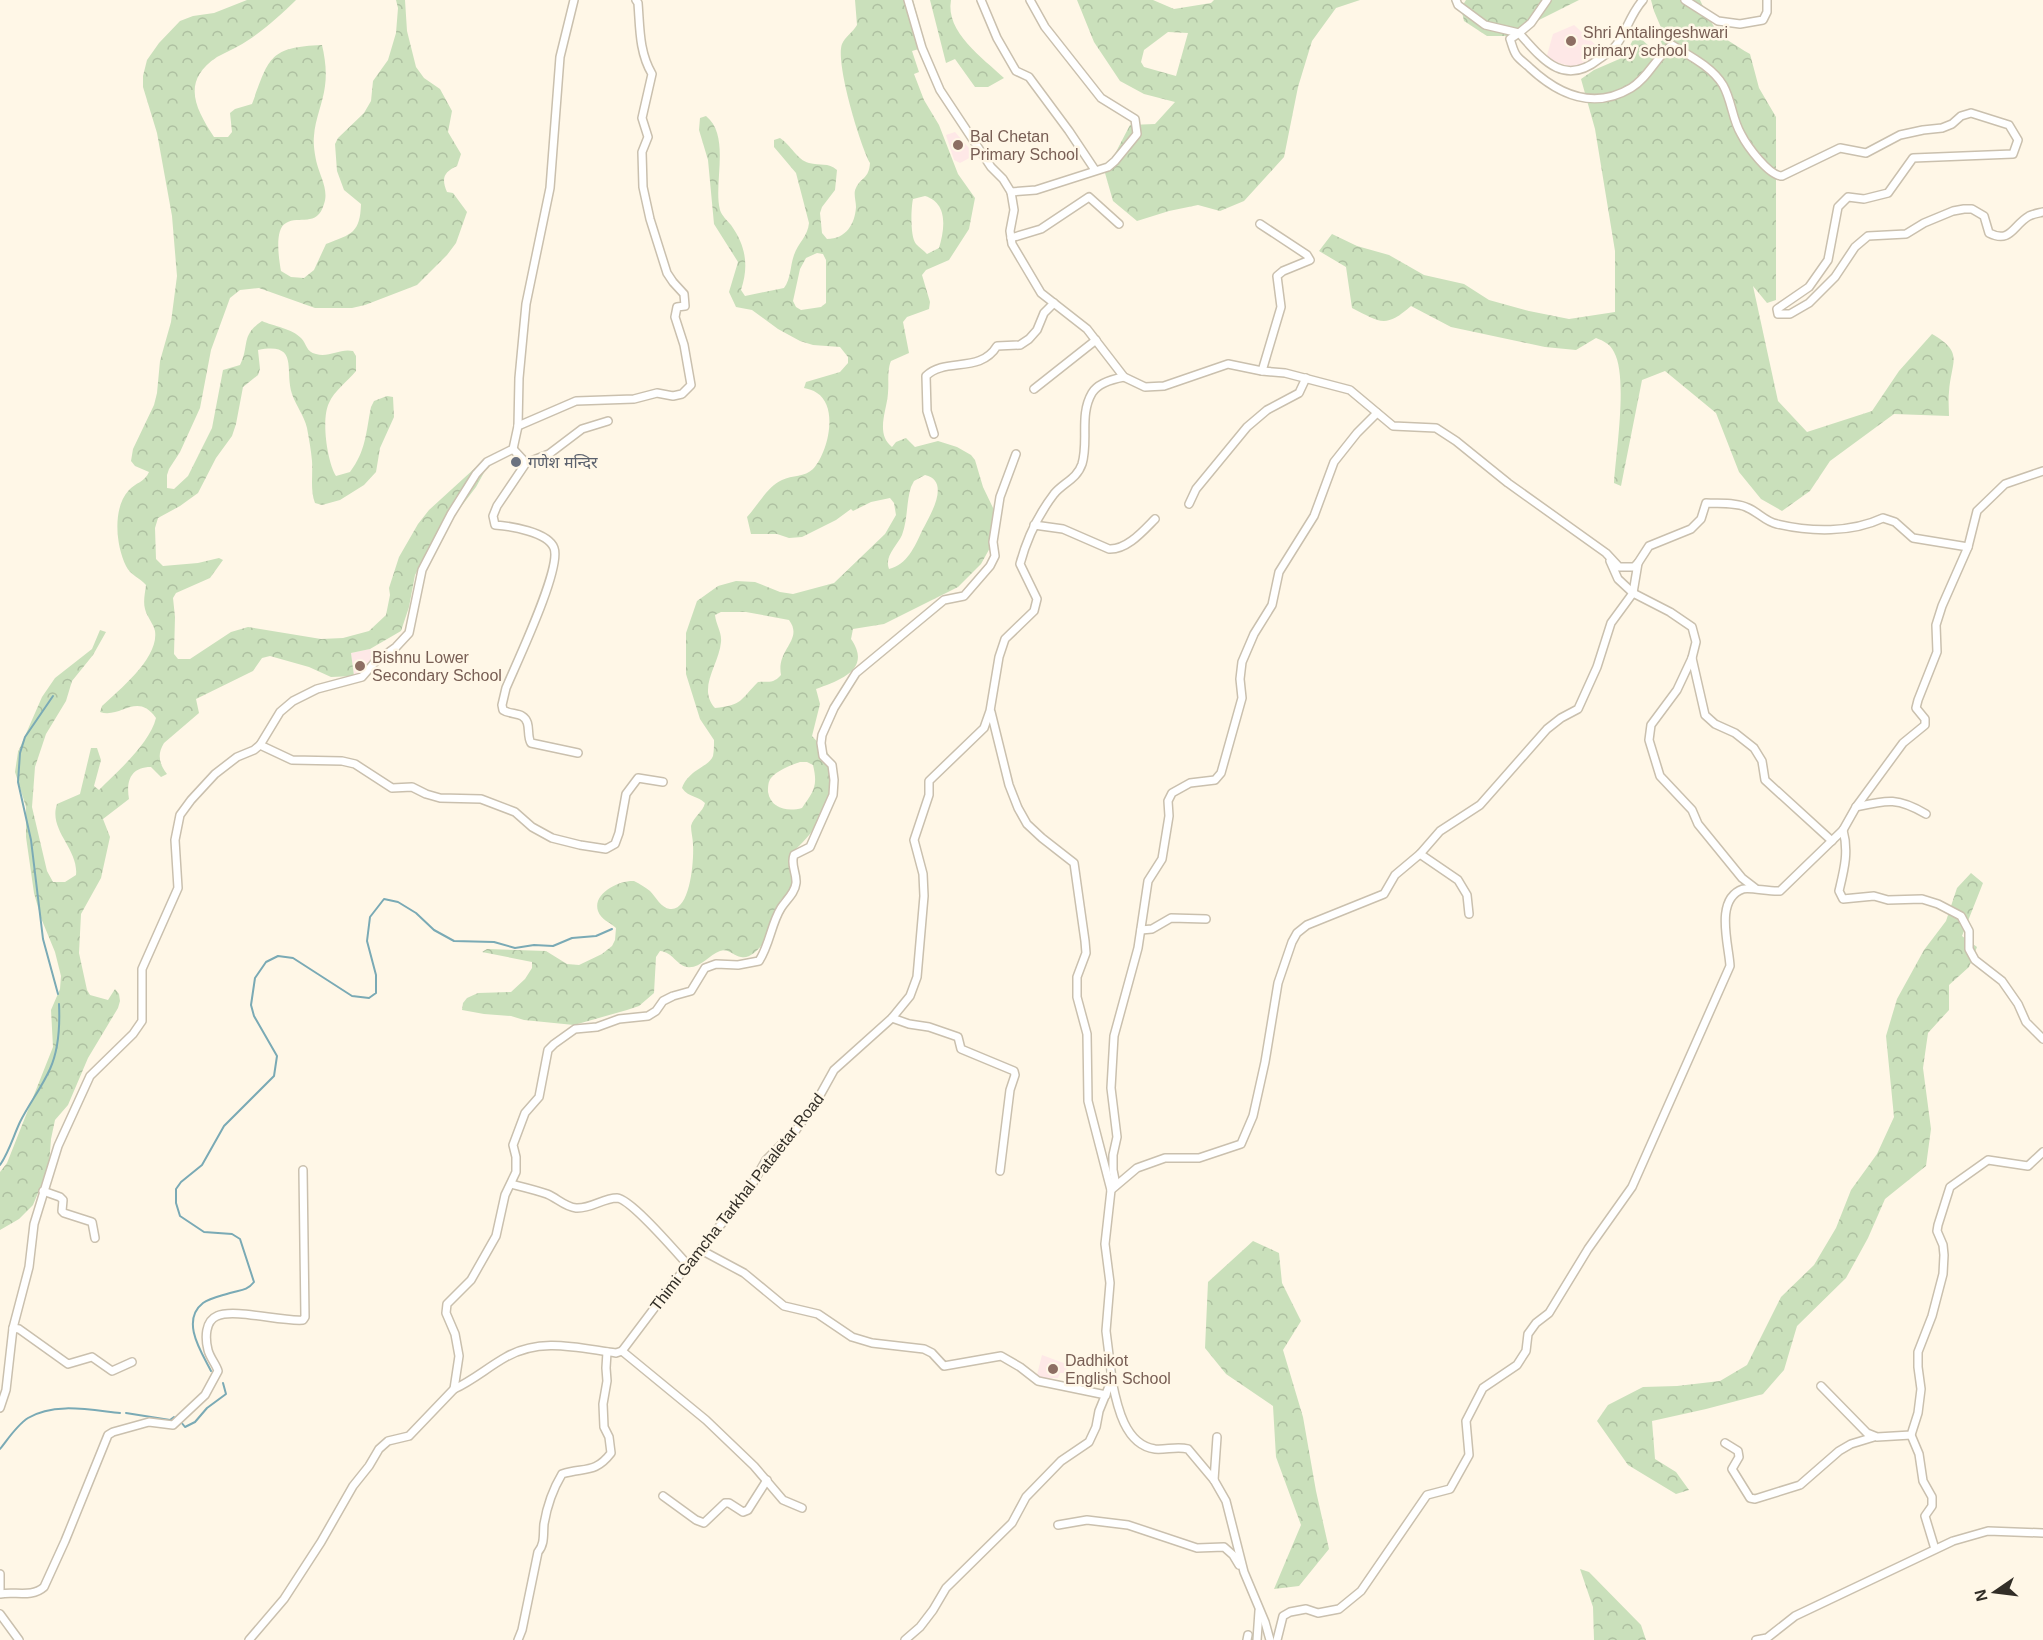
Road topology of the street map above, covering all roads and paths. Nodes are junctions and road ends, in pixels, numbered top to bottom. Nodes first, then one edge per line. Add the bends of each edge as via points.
1 (574, 0) edge
2 (636, 0) edge
3 (908, 0) edge
4 (981, 0) edge
5 (1030, 0) edge
6 (1456, 0) edge
7 (1547, 0) edge
8 (1642, 0) edge
9 (1685, 0) edge
10 (1767, 0) edge
11 (1519, 33) junction
12 (1095, 170) junction
13 (1011, 192) junction
14 (2043, 212) edge
15 (1119, 224) dead end
16 (1260, 224) dead end
17 (1011, 238) junction
18 (1054, 303) junction
19 (1096, 340) junction
20 (1262, 371) junction
21 (1124, 377) junction
22 (1306, 378) junction
23 (1034, 389) dead end
24 (1377, 413) junction
25 (608, 421) dead end
26 (519, 426) junction
27 (934, 434) dead end
28 (513, 449) junction
29 (1016, 454) dead end
30 (526, 463) junction
31 (2043, 471) edge
32 (1189, 504) dead end
33 (1155, 519) dead end
34 (1034, 525) junction
35 (1968, 547) junction
36 (1606, 553) junction
37 (1638, 563) junction
38 (1633, 593) junction
39 (1692, 658) junction
40 (990, 711) junction
41 (260, 745) junction
42 (578, 753) dead end
43 (663, 782) dead end
44 (1856, 807) junction
45 (1926, 814) dead end
46 (1843, 830) junction
47 (1832, 841) junction
48 (1420, 854) junction
49 (1756, 889) junction
50 (1469, 914) dead end
51 (1206, 919) dead end
52 (1141, 930) junction
53 (892, 1018) junction
54 (2043, 1039) edge
55 (2043, 1152) edge
56 (303, 1170) dead end
57 (1000, 1171) dead end
58 (511, 1184) junction
59 (1114, 1187) junction
60 (43, 1191) junction
61 (94, 1238) dead end
62 (701, 1250) junction
63 (688, 1265) junction
64 (13, 1328) junction
65 (622, 1351) junction
66 (607, 1352) junction
67 (132, 1362) dead end
68 (1112, 1379) junction
69 (1821, 1386) dead end
70 (454, 1389) junction
71 (1106, 1395) junction
72 (0, 1408) edge
73 (1911, 1435) junction
74 (1217, 1437) dead end
75 (1877, 1437) junction
76 (1725, 1443) dead end
77 (767, 1479) junction
78 (1214, 1480) junction
79 (663, 1496) dead end
80 (802, 1508) dead end
81 (1058, 1525) dead end
82 (2043, 1533) edge
83 (1935, 1549) junction
84 (1244, 1572) junction
85 (0, 1574) edge
86 (0, 1592) edge
87 (1259, 1609) junction
88 (0, 1614) edge
89 (19, 1640) edge
90 (249, 1640) edge
91 (518, 1640) edge
92 (905, 1640) edge
93 (1257, 1640) edge
94 (1270, 1640) edge
95 (1277, 1640) edge
96 (1756, 1640) edge

1 - 26 street via 560,57 550,188 526,304
2 - 26 street via 641,48 652,74 642,118 648,137 642,152 643,187 667,273 684,294 685,306 677,307 675,317 691,385 673,396 657,393 634,399 576,401
3 - 13 street via 940,90
4 - 12 street via 1016,71 1029,77
5 - 12 street via 1045,27 1101,98 1135,119 1137,134 1108,167
6 - 11 street via 1485,25
7 - 11 street
8 - 11 street via 1617,45 1593,64 1575,72 1556,68
9 - 10 street via 1718,21 1740,24 1763,20
11 - 14 street via 1509,39 1516,55 1539,77 1570,96 1591,99 1617,95 1633,87 1672,45 1711,70 1723,85 1740,134 1775,176 1840,148 1866,153 1900,135 1942,128 1971,113 2009,125 2019,140 2013,154 1913,158 1888,194 1848,197 1842,201 1828,260 1809,287 1777,309 1778,314 1790,314 1809,303 1868,236 1906,234 1923,223 1965,208 1984,216 1989,233 2006,237 2028,217
12 - 13 street via 1057,185
13 - 17 street
15 - 17 street via 1089,196 1041,228
16 - 20 street via 1310,260 1277,276 1281,307
17 - 18 street via 1041,293
18 - 19 street
18 - 27 street via 1044,313 1037,330 1020,345 997,346 984,360 928,373 927,411
19 - 21 street
19 - 23 street
20 - 21 street via 1228,364 1164,386 1145,387
20 - 22 street
21 - 34 street, Thimi Gamcha Tarkhal Pataletar Road via 1104,383 1091,394 1081,468 1054,494
22 - 24 street via 1350,390
22 - 32 street via 1299,393 1267,410 1247,427 1196,489
24 - 36 street via 1393,426 1436,428
24 - 52 street via 1334,462 1314,516 1279,572 1272,605 1242,662 1242,698 1221,773 1215,780 1182,787 1168,801 1162,859 1148,881
25 - 30 street via 582,429 556,450
26 - 28 street
28 - 30 street
28 - 41 street via 487,462 451,514 422,570 406,639 362,677 317,689 292,701 280,712
29 - 58 street via 1000,497 993,542 995,556 990,566 963,596 944,600 856,673 834,708 821,743 823,756 832,765 833,795 810,847 794,855 796,884 780,910 759,961 705,968 691,991 663,1001 648,1016 575,1029 554,1044 548,1050 539,1097 525,1113 513,1145 516,1172
30 - 42 street via 497,506 493,521 495,525 540,536 552,544 555,559 502,705 503,710 522,716 528,724 531,744
31 - 35 street via 2005,484 1977,511
33 - 34 street via 1116,549 1062,529
34 - 40 street, Thimi Gamcha Tarkhal Pataletar Road via 1020,564 1037,599 1034,611 1005,639
35 - 37 street via 1913,538 1895,522 1883,518 1838,529 1809,529 1774,524 1746,506 1706,503 1701,519 1691,529 1648,546
35 - 44 street via 1936,625 1937,652 1916,708 1924,724 1903,743
36 - 37 street via 1619,567 1634,567
36 - 38 street via 1618,579
37 - 38 street
38 - 39 street via 1692,627 1696,642
38 - 48 street via 1611,623 1578,709 1547,729 1480,805 1440,831
39 - 47 street via 1705,715 1754,748 1766,780
39 - 49 street via 1677,690 1651,725 1649,740 1660,776 1692,810 1698,824 1742,878
40 - 53 street, Thimi Gamcha Tarkhal Pataletar Road via 984,728 930,780 914,840 924,896 917,977 910,996
40 - 59 street via 1018,808 1027,824 1074,863 1086,953 1077,977 1077,997 1087,1034 1088,1101
41 - 43 street via 292,760 355,764 389,787 412,787 440,798 481,799 515,812 552,838 606,849 615,844 626,794 638,778
41 - 60 street via 215,774 180,815 175,840 178,888 142,969 142,1021 86,1083
44 - 45 street via 1894,801 1908,803
44 - 46 street
46 - 47 street
46 - 54 street via 1846,859 1839,891 1843,899 1922,899 1961,916 1969,931 1975,960 2002,981 2026,1022
47 - 49 street via 1780,891
48 - 50 street via 1458,880 1467,895
48 - 59 street via 1395,875 1384,894 1307,925 1297,933 1278,984 1253,1116 1241,1144 1199,1158 1165,1158 1137,1168
49 - 95 street via 1741,890 1728,905 1724,929 1730,966 1632,1187 1549,1313 1528,1334 1526,1352 1517,1365 1483,1388 1466,1421 1469,1455 1450,1489 1427,1495 1360,1591 1339,1609 1290,1612 1284,1616
51 - 52 street via 1171,918 1152,929
52 - 59 street via 1114,1036
53 - 57 street via 958,1037 961,1049 1014,1071
53 - 62 street, Thimi Gamcha Tarkhal Pataletar Road via 834,1070 796,1130 766,1160 749,1190
55 - 73 street via 2028,1166 1988,1160 1950,1187 1937,1231 1943,1245 1943,1274 1918,1352 1918,1413
56 - 86 street via 303,1320 233,1314 214,1317 207,1328 208,1349 218,1371 205,1395 173,1425 149,1422 108,1435 44,1587 29,1593
58 - 63 street via 549,1194 575,1208 621,1199
58 - 70 street via 496,1236 471,1280 446,1308 459,1356
59 - 68 street via 1104,1244 1110,1283 1106,1331
60 - 61 street via 63,1200 64,1213 92,1222
60 - 64 street via 34,1224 30,1268
62 - 63 street, Thimi Gamcha Tarkhal Pataletar Road
62 - 71 street via 744,1274 784,1306 818,1314 852,1337 924,1349 944,1366 1001,1356 1038,1381
63 - 65 street, Thimi Gamcha Tarkhal Pataletar Road
64 - 67 street via 68,1364 92,1357 112,1371
64 - 72 street via 6,1390
65 - 66 street
65 - 77 street via 706,1420
66 - 70 street via 545,1344 531,1347 504,1357
66 - 91 street via 603,1416 611,1453 605,1462 587,1471 562,1474 552,1490 543,1546 538,1552
68 - 71 street
68 - 78 street via 1120,1413 1136,1441 1151,1449 1188,1449
69 - 75 street via 1867,1433
70 - 90 street via 409,1436 388,1441 379,1449 279,1606
71 - 92 street via 1089,1442 1061,1461 1026,1497 1012,1523 946,1588 920,1627
73 - 75 street
73 - 83 street via 1923,1481 1932,1497 1932,1506 1925,1516
74 - 78 street
75 - 76 street via 1839,1451 1800,1485 1755,1499 1750,1498 1732,1469 1739,1457 1738,1450
77 - 79 street via 748,1510 743,1512 725,1503 704,1523
77 - 80 street via 783,1500
78 - 84 street via 1226,1501
81 - 84 street via 1087,1520 1128,1525 1197,1548 1224,1546
82 - 83 street via 1988,1531
83 - 96 street via 1795,1616 1767,1638
84 - 87 street
85 - 86 street
87 - 93 street
87 - 94 street
88 - 89 street

